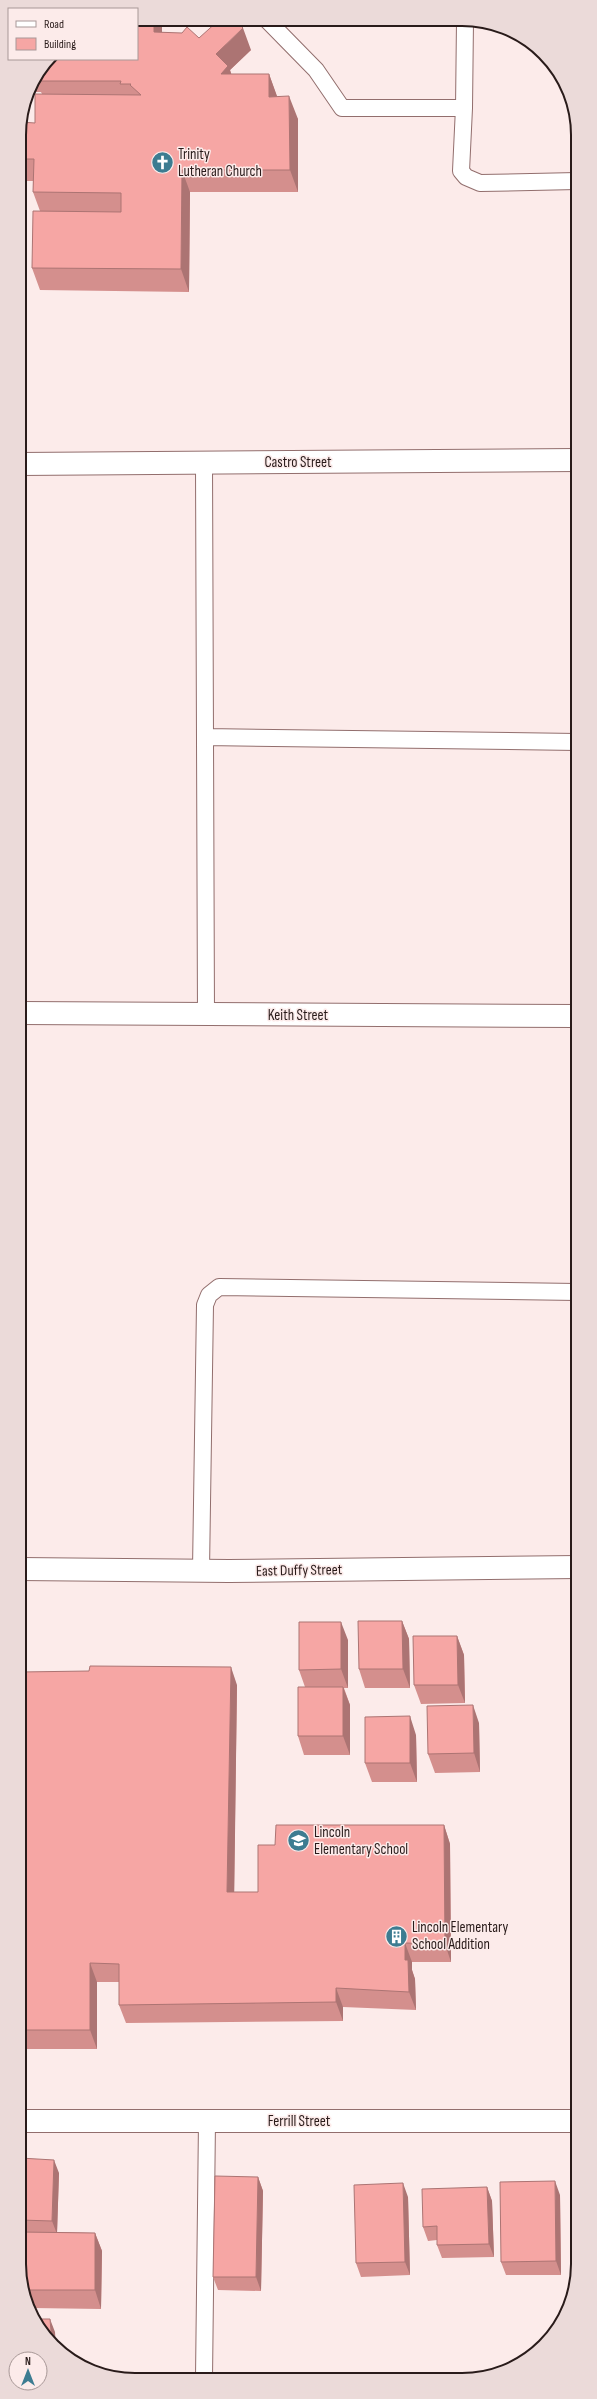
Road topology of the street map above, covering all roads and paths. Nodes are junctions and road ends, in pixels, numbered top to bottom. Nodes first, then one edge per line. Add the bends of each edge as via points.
1 (273, 26) edge
2 (465, 26) edge
3 (464, 108) junction
4 (571, 181) edge
5 (571, 460) edge
6 (204, 463) junction
7 (26, 464) edge
8 (205, 737) junction
9 (571, 742) edge
10 (26, 1013) edge
11 (206, 1014) junction
12 (571, 1016) edge
13 (571, 1292) edge
14 (571, 1567) edge
15 (26, 1569) edge
16 (202, 1570) junction
17 (26, 2121) edge
18 (206, 2121) junction
19 (571, 2121) edge
20 (204, 2373) edge

1 - 3 lane via 316,70 342,108
2 - 3 lane
3 - 4 lane via 462,171 466,177 480,183
5 - 6 street, Castro Street
6 - 7 street, Castro Street
6 - 8 lane
8 - 9 lane
8 - 11 lane
10 - 11 street, Keith Street
11 - 12 street, Keith Street
13 - 16 lane via 219,1287 209,1295 205,1305 203,1336
14 - 16 street, East Duffy Street
15 - 16 street, East Duffy Street
17 - 18 street, Ferrill Street
18 - 19 street, Ferrill Street
18 - 20 lane

